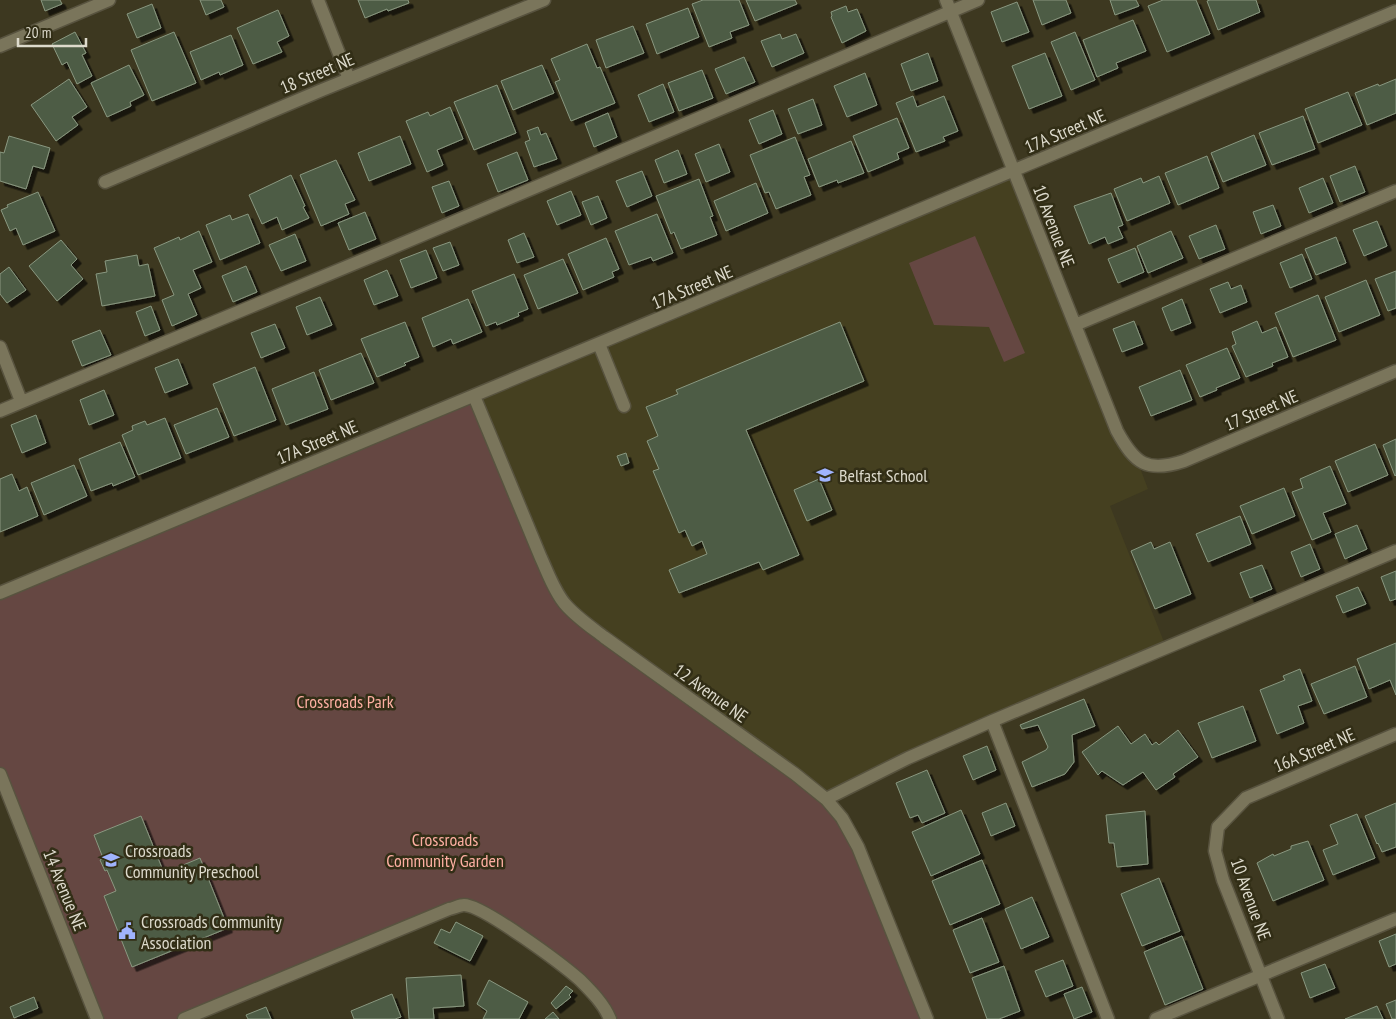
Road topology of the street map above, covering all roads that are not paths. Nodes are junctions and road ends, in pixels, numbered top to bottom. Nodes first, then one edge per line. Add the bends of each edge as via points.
1 (109, 0) edge
2 (318, 0) edge
3 (544, 0) edge
4 (978, 0) edge
5 (949, 5) edge
6 (1396, 11) edge
7 (0, 46) edge
8 (349, 79) junction
9 (1014, 171) junction
10 (105, 182) dead end
11 (1396, 191) edge
12 (1075, 325) junction
13 (599, 344) junction
14 (0, 346) edge
15 (1396, 371) edge
16 (474, 396) junction
17 (21, 401) junction
18 (624, 406) dead end
19 (0, 411) edge
20 (1137, 460) joint
21 (1396, 551) edge
22 (0, 593) edge
23 (992, 721) junction
24 (1396, 734) edge
25 (0, 774) edge
26 (1246, 798) joint
27 (826, 799) junction
28 (1396, 919) edge
29 (1260, 976) junction
30 (97, 1019) edge
31 (184, 1019) edge
32 (610, 1019) edge
33 (927, 1019) edge
34 (1108, 1019) edge
35 (1156, 1019) edge
36 (1278, 1019) edge

1 - 7 street
2 - 8 street
3 - 8 street, 18 Street NE
4 - 5 street
5 - 9 street, 10 Avenue NE
5 - 17 street via 387,250
6 - 9 street, 17A Street NE
8 - 10 street, 18 Street NE
9 - 12 street, 10 Avenue NE
9 - 13 street, 17A Street NE
11 - 12 street
12 - 20 street, 10 Avenue NE via 1117,431
13 - 16 street, 17A Street NE
13 - 18 street
14 - 17 street
15 - 20 street, 17 Street NE via 1184,461 1159,467
16 - 22 street, 17A Street NE
16 - 27 street, 12 Avenue NE via 548,573 564,603 604,637
17 - 19 street
21 - 23 street
23 - 27 street
23 - 34 street
24 - 26 street, 16A Street NE
25 - 30 street, 14 Avenue NE
26 - 29 street, 10 Avenue NE via 1218,827 1215,851
27 - 33 street, 12 Avenue NE via 842,818 858,847
28 - 29 street
29 - 35 street
29 - 36 street, 10 Avenue NE
31 - 32 street via 465,905 507,926 573,975 594,994

